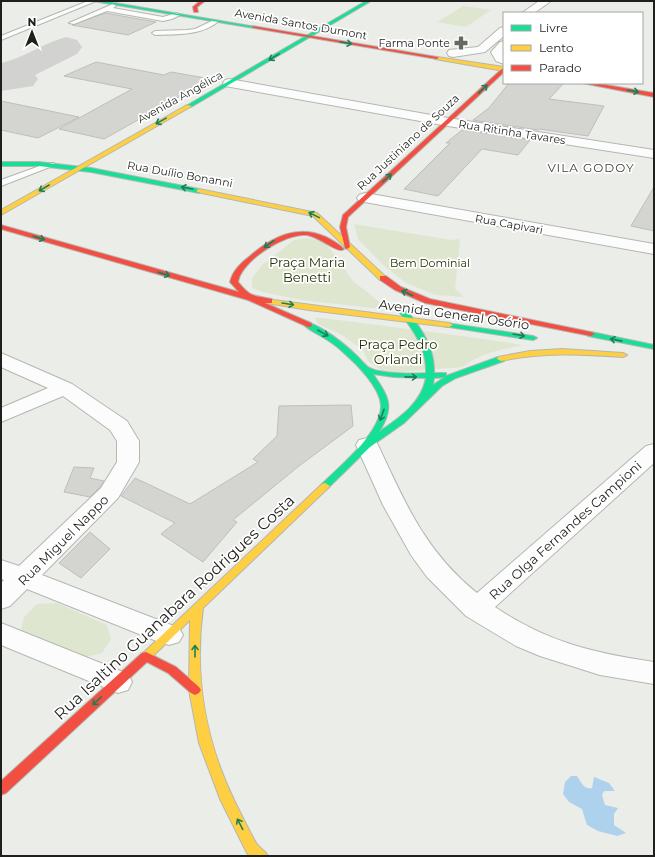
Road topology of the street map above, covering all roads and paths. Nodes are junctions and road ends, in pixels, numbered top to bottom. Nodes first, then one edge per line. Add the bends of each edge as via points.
1 (94, 1) edge
2 (134, 1) edge
3 (203, 1) edge
4 (369, 1) edge
5 (546, 1) edge
6 (116, 5) junction
7 (107, 9) junction
8 (196, 11) junction
9 (530, 12) edge
10 (177, 15) junction
11 (216, 21) junction
12 (72, 23) dead end
13 (317, 31) junction
14 (503, 31) edge
15 (155, 33) dead end
16 (307, 37) junction
17 (1, 38) edge
18 (503, 45) edge
19 (453, 53) junction
20 (503, 60) edge
21 (503, 61) edge
22 (503, 69) edge
23 (503, 70) edge
24 (229, 83) junction
25 (591, 84) edge
26 (643, 84) edge
27 (650, 85) dead end
28 (654, 95) edge
29 (448, 122) junction
30 (654, 154) edge
31 (1, 164) edge
32 (51, 165) junction
33 (77, 168) junction
34 (1, 183) edge
35 (365, 198) junction
36 (1, 213) edge
37 (1, 228) edge
38 (344, 239) junction
39 (654, 249) edge
40 (357, 266) junction
41 (387, 282) junction
42 (250, 298) junction
43 (396, 306) dead end
44 (411, 320) junction
45 (540, 339) dead end
46 (555, 342) dead end
47 (654, 347) edge
48 (1, 359) edge
49 (365, 368) junction
50 (471, 369) junction
51 (430, 377) junction
52 (65, 388) junction
53 (422, 401) junction
54 (1, 416) edge
55 (367, 445) junction
56 (654, 451) edge
57 (12, 574) edge
58 (1, 600) edge
59 (198, 608) junction
60 (476, 609) junction
61 (1, 633) edge
62 (169, 635) junction
63 (146, 656) junction
64 (654, 673) edge
65 (118, 682) junction
66 (195, 690) junction
67 (1, 790) edge
68 (261, 856) edge

1 - 6 main road, Avenida Santos Dumont
1 - 17 lane
2 - 8 main road, Avenida Santos Dumont
3 - 8 main road via 195,7
4 - 13 main road, Avenida Angélica
5 - 9 street
6 - 7 lane
6 - 10 main road, Avenida Santos Dumont
7 - 10 lane via 163,19
7 - 12 lane
8 - 13 main road, Avenida Santos Dumont
10 - 11 main road, Avenida Santos Dumont
11 - 15 lane via 197,30
11 - 16 main road, Avenida Santos Dumont
13 - 16 main road, Avenida Angélica
13 - 19 main road, Avenida Santos Dumont
14 - 19 street via 481,50
16 -> 22 main road, Avenida Santos Dumont
16 -> 24 main road, Avenida Angélica
18 - 20 street via 497,52
19 - 21 main road, Avenida Santos Dumont
29 -> 23 main road, Rua Justiniano de Souza
24 - 29 street, Rua Ritinha Tavares
24 -> 33 main road, Avenida Angélica
25 -> 28 main road
26 - 27 main road
29 - 30 street, Rua Ritinha Tavares
35 -> 29 main road, Rua Justiniano de Souza
31 - 32 main road, Rua Duílio Bonanni
32 - 33 main road, Rua Duílio Bonanni
32 - 34 lane
33 -> 36 main road, Avenida Angélica
38 -> 33 main road, Rua Duílio Bonanni via 315,214 301,210
35 - 38 main road, Rua Justiniano de Souza via 342,220
35 - 39 street, Rua Capivari
37 -> 42 main road
38 - 40 main road
38 - 41 main road, Avenida General Osório
40 - 41 main road
40 -> 42 main road via 324,236 289,234 267,244 236,273 234,282
47 -> 41 main road, Avenida General Osório via 428,301 408,294
42 -> 44 main road, Avenida General Osório
42 -> 49 main road, Rua Isaltino Guanabara Rodrigues Costa via 331,338 353,354
43 - 44 main road, Rua Isaltino Guanabara Rodrigues Costa
44 -> 45 main road, Avenida General Osório
44 - 51 main road, Rua Isaltino Guanabara Rodrigues Costa via 420,330 426,343
46 - 50 main road, Rua Isaltino Guanabara Rodrigues Costa via 627,356 577,351 552,352 509,356
48 - 52 street, Rua Miguel Nappo
49 -> 51 main road, Rua Isaltino Guanabara Rodrigues Costa via 385,376
49 -> 55 main road, Rua Isaltino Guanabara Rodrigues Costa via 385,399 384,413
50 - 51 main road
50 - 53 main road, Rua Isaltino Guanabara Rodrigues Costa via 439,384
51 - 53 main road, Rua Isaltino Guanabara Rodrigues Costa
52 - 54 street
52 - 57 street, Rua Miguel Nappo via 119,426 128,441 128,462 110,493
53 - 55 main road, Rua Isaltino Guanabara Rodrigues Costa
55 - 59 main road, Rua Isaltino Guanabara Rodrigues Costa
55 - 60 street via 397,511 430,563
56 - 60 street, Rua Olga Fernandes Campioni
57 - 58 street, Rua Miguel Nappo
57 - 62 street
59 - 62 main road, Rua Isaltino Guanabara Rodrigues Costa
66 -> 59 main road
60 - 64 street via 522,638 571,657
61 - 65 street
62 - 63 main road, Rua Isaltino Guanabara Rodrigues Costa
63 - 65 main road, Rua Isaltino Guanabara Rodrigues Costa
63 - 66 main road via 182,676
65 -> 67 main road, Rua Isaltino Guanabara Rodrigues Costa
68 -> 66 main road via 252,849 227,799 205,743

